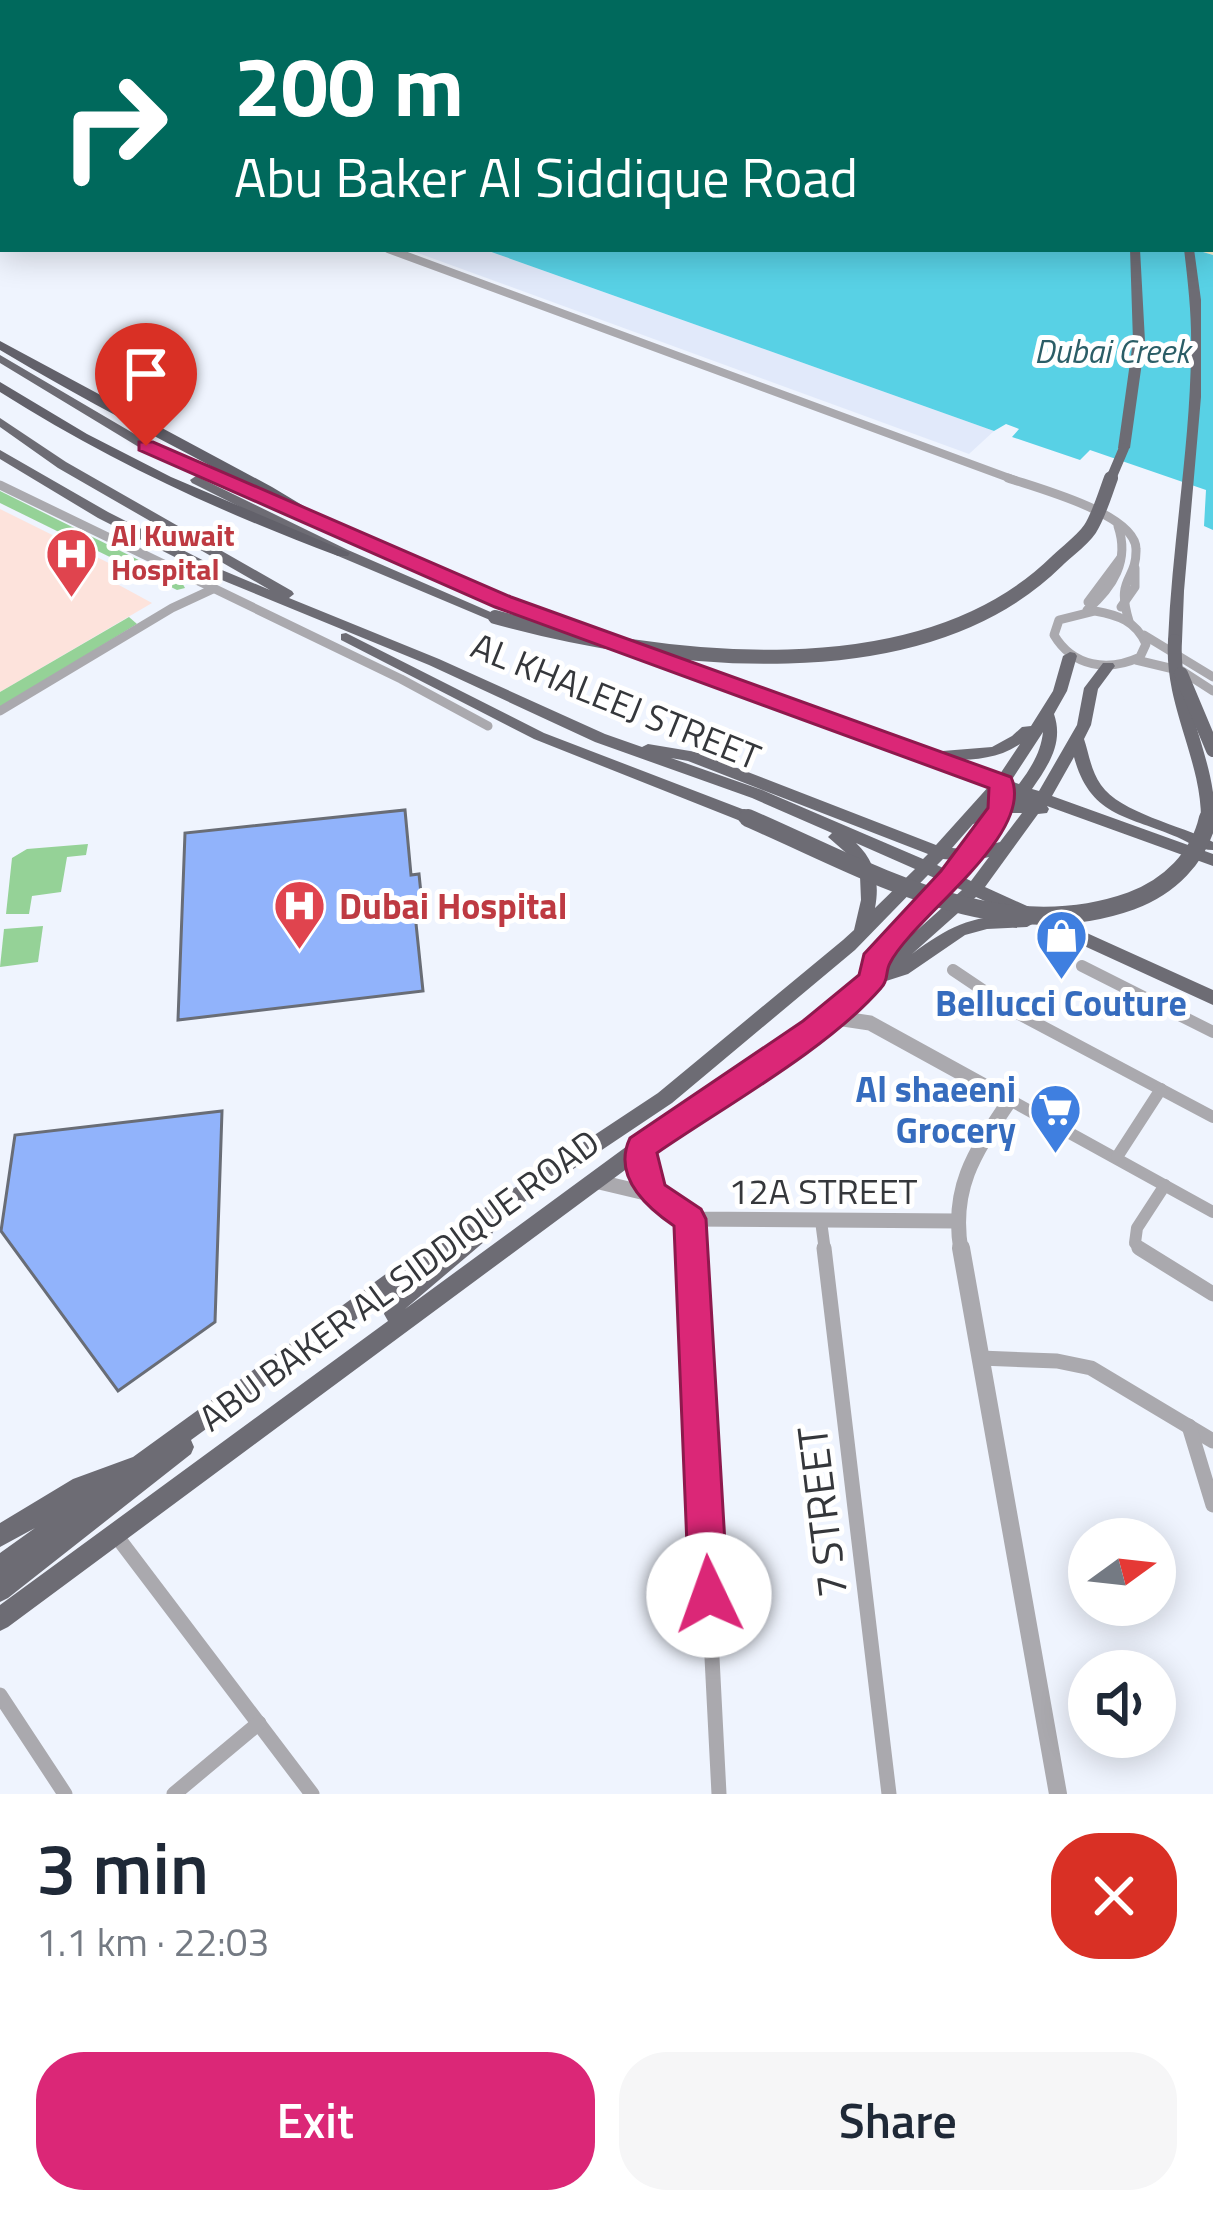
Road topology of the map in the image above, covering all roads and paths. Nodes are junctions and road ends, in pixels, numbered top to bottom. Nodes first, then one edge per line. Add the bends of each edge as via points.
1 (396, 252) edge
2 (1135, 252) edge
3 (1190, 252) edge
4 (0, 345) edge
5 (0, 358) edge
6 (2, 388) edge
7 (0, 422) edge
8 (0, 454) edge
9 (0, 485) edge
10 (1113, 518) junction
11 (349, 547) junction
12 (199, 582) junction
13 (213, 589) junction
14 (172, 608) junction
15 (1083, 611) junction
16 (318, 616) junction
17 (1129, 621) junction
18 (1143, 634) junction
19 (1175, 641) junction
20 (1070, 656) junction
21 (1136, 660) junction
22 (1108, 667) junction
23 (1213, 674) edge
24 (1213, 691) edge
25 (0, 711) edge
26 (1047, 716) junction
27 (488, 726) dead end
28 (1077, 740) junction
29 (629, 749) junction
30 (1213, 750) edge
31 (923, 755) junction
32 (1002, 783) junction
33 (1022, 790) junction
34 (757, 794) junction
35 (1041, 803) junction
36 (1005, 808) junction
37 (967, 822) junction
38 (1009, 842) junction
39 (1213, 850) edge
40 (972, 856) junction
41 (933, 860) junction
42 (1213, 861) edge
43 (951, 878) junction
44 (974, 888) junction
45 (1052, 924) junction
46 (849, 945) junction
47 (1082, 966) dead end
48 (953, 970) dead end
49 (873, 979) junction
50 (1213, 998) edge
51 (830, 1017) junction
52 (1213, 1032) edge
53 (1160, 1089) junction
54 (1010, 1100) junction
55 (1213, 1117) edge
56 (641, 1147) junction
57 (1117, 1157) junction
58 (595, 1181) junction
59 (1165, 1185) junction
60 (654, 1195) junction
61 (509, 1203) junction
62 (1213, 1212) edge
63 (690, 1219) junction
64 (956, 1221) junction
65 (821, 1222) junction
66 (1213, 1294) edge
67 (405, 1321) junction
68 (979, 1358) junction
69 (226, 1404) junction
70 (1189, 1426) junction
71 (1213, 1442) edge
72 (143, 1464) junction
73 (1213, 1505) edge
74 (115, 1534) junction
75 (0, 1536) edge
76 (0, 1567) edge
77 (0, 1590) edge
78 (0, 1619) edge
79 (0, 1695) edge
80 (259, 1724) junction
81 (65, 1794) edge
82 (174, 1794) edge
83 (312, 1794) edge
84 (718, 1794) edge
85 (889, 1794) edge
86 (1058, 1794) edge

1 - 10 street
2 - 11 main road, bridge via 1137,360 1121,462 1095,519 1057,567 1018,595 952,624 798,658 650,655 495,617
3 - 19 main road via 1202,327 1201,426
4 - 11 highway
5 - 11 main road via 131,448
6 - 11 highway via 149,474
7 - 16 main road
8 - 16 main road, AL KHALEEJ STREET via 177,554
9 - 12 street
10 - 15 street via 1124,538 1122,557 1110,591
10 - 17 street via 1135,543 1135,586 1121,608
11 - 31 main road, AL KHALEEJ STREET
12 - 13 street
12 - 14 street
13 - 14 street
13 - 27 street
14 - 25 street
15 - 17 street
15 - 20 street via 1054,629
16 - 19 main road, bridge via 539,736 923,892 979,911 1058,917 1128,903 1181,869 1198,847 1207,825 1206,777 1174,688
16 - 29 main road, AL KHALEEJ STREET
17 - 18 street
18 - 21 street
18 - 23 street
19 - 30 main road, bridge via 1188,697
20 - 22 street
20 - 26 main road
21 - 22 street
21 - 24 street via 1182,671
22 - 28 main road, ABU BAKER AL SIDDIQUE ROAD via 1091,688
26 - 31 main road via 1004,750
26 - 32 main road, ABU BAKER AL SIDDIQUE ROAD
26 - 33 main road via 1052,738
28 - 35 main road, ABU BAKER AL SIDDIQUE ROAD
28 - 39 main road via 1085,778 1106,802
29 - 34 main road, AL KHALEEJ STREET
29 - 41 main road via 691,756
31 - 32 main road, AL KHALEEJ STREET
32 - 33 main road, AL KHALEEJ STREET
32 - 36 main road
32 - 37 main road, ABU BAKER AL SIDDIQUE ROAD
33 - 35 main road, AL KHALEEJ STREET
33 - 36 main road
34 - 41 main road, AL KHALEEJ STREET
34 - 46 main road via 846,842 867,865 869,904
35 - 36 main road
35 - 38 main road, ABU BAKER AL SIDDIQUE ROAD
35 - 42 main road, AL KHALEEJ STREET via 1190,862
36 - 37 main road
36 - 40 main road
37 - 41 main road, ABU BAKER AL SIDDIQUE ROAD
38 - 40 main road
38 - 44 main road, ABU BAKER AL SIDDIQUE ROAD
40 - 41 main road
40 - 43 main road
40 - 44 main road
41 - 43 main road, AL KHALEEJ STREET
41 - 46 main road, ABU BAKER AL SIDDIQUE ROAD
43 - 44 main road, AL KHALEEJ STREET
43 - 49 main road via 874,962
44 - 45 main road, AL KHALEEJ STREET
44 - 49 main road, ABU BAKER AL SIDDIQUE ROAD
45 - 49 main road via 996,921 964,929 911,966
45 - 50 main road, AL KHALEEJ STREET
46 - 61 main road, ABU BAKER AL SIDDIQUE ROAD via 665,1098
47 - 52 street
48 - 53 street
49 - 51 main road, ABU BAKER AL SIDDIQUE ROAD
51 - 54 street via 890,1032
51 - 56 main road, ABU BAKER AL SIDDIQUE ROAD
53 - 55 street
53 - 57 street
54 - 57 street
54 - 64 street via 968,1164
56 - 58 main road, ABU BAKER AL SIDDIQUE ROAD
56 - 60 street
57 - 59 street
58 - 60 street
58 - 67 main road, ABU BAKER AL SIDDIQUE ROAD
59 - 62 street
59 - 66 street via 1135,1243
60 - 63 street
61 - 67 main road via 395,1302 394,1314
61 - 69 main road, ABU BAKER AL SIDDIQUE ROAD
63 - 65 street, 12A STREET
63 - 84 street
64 - 65 street, 12A STREET
64 - 68 street
65 - 85 street, 7 STREET
67 - 74 main road, ABU BAKER AL SIDDIQUE ROAD
68 - 70 street via 1091,1368
68 - 86 street
69 - 72 main road, ABU BAKER AL SIDDIQUE ROAD
69 - 77 main road via 152,1474
70 - 71 street
70 - 73 street
72 - 75 main road via 81,1487
72 - 76 main road, ABU BAKER AL SIDDIQUE ROAD
74 - 78 main road, ABU BAKER AL SIDDIQUE ROAD
74 - 80 street
79 - 81 street
80 - 82 street
80 - 83 street

